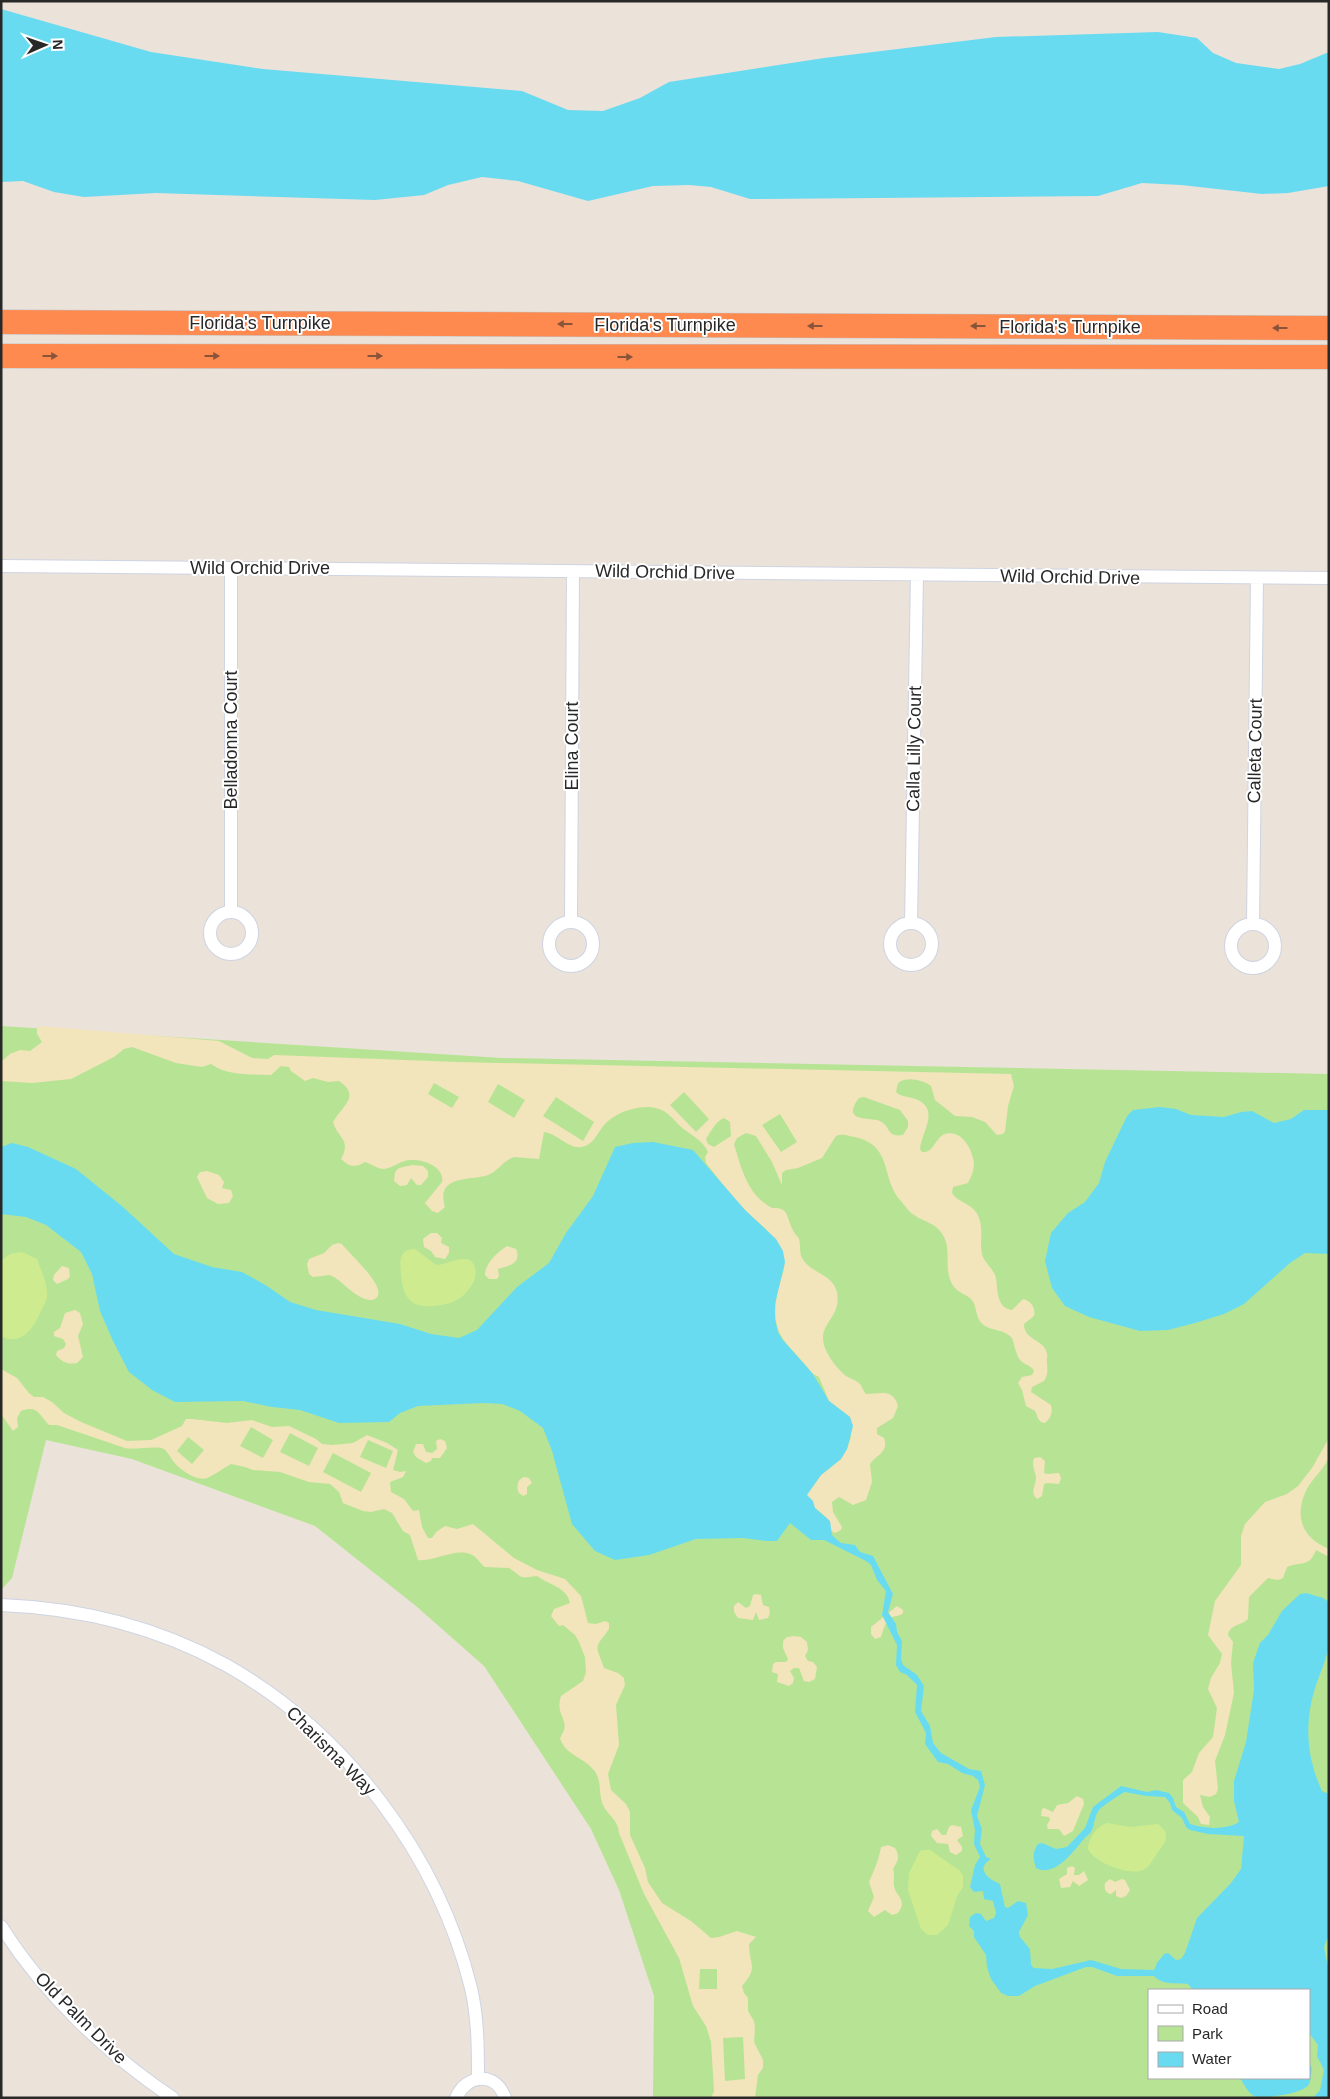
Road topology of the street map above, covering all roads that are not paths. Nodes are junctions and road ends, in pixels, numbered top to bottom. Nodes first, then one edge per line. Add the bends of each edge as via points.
1 (1, 322) edge
2 (1329, 328) edge
3 (1, 356) edge
4 (1329, 357) edge
5 (1, 566) edge
6 (232, 568) junction
7 (573, 571) junction
8 (917, 575) junction
9 (1257, 578) junction
10 (1329, 578) edge
11 (231, 912) dead end
12 (571, 922) dead end
13 (911, 923) dead end
14 (1253, 924) dead end
15 (1, 1605) edge
16 (1, 1926) edge
17 (478, 2079) junction
18 (173, 2098) edge
19 (456, 2098) edge
20 (505, 2098) edge

2 -> 1 highway, Florida's Turnpike
3 -> 4 highway, Florida's Turnpike
5 - 6 street, Wild Orchid Drive
6 - 7 street, Wild Orchid Drive
6 - 11 street, Belladonna Court
7 - 8 street, Wild Orchid Drive
7 - 12 street, Elina Court
8 - 9 street, Wild Orchid Drive
8 - 13 street, Calla Lilly Court
9 - 10 street, Wild Orchid Drive
9 - 14 street, Calleta Court
15 - 17 street, Charisma Way via 80,1613 130,1625 180,1643 226,1665 272,1694 315,1730 381,1802 418,1856 448,1916 471,1989 478,2040
16 - 18 street, Old Palm Drive via 36,1975 107,2049
17 - 19 street via 461,2088
17 - 20 street via 496,2084

